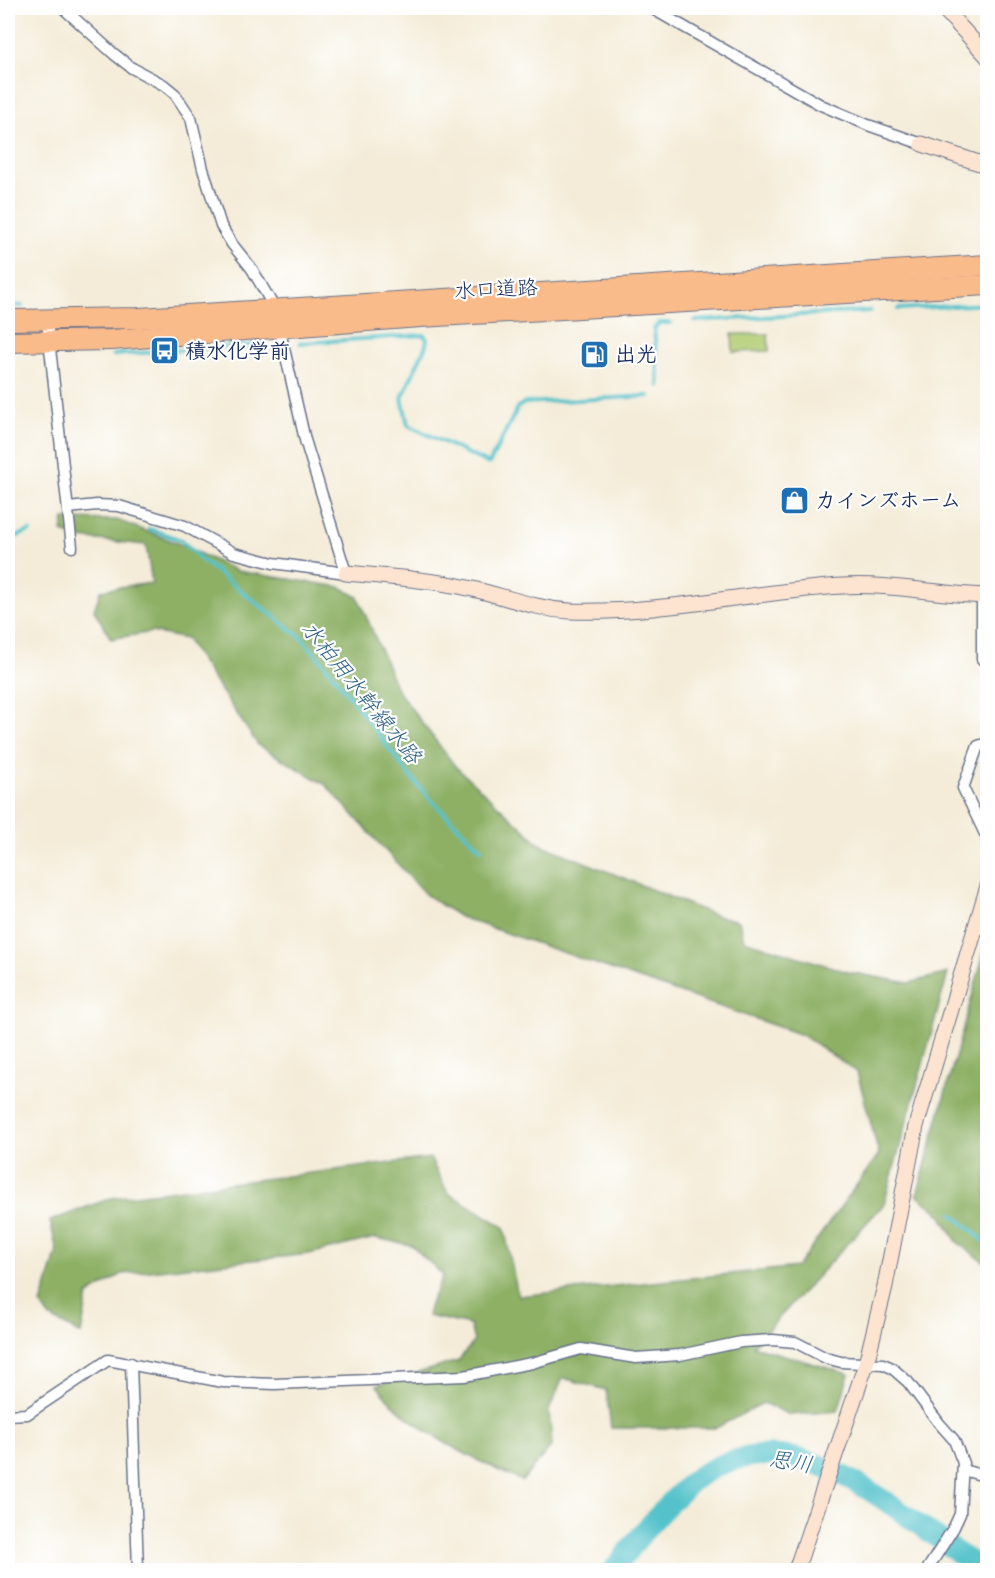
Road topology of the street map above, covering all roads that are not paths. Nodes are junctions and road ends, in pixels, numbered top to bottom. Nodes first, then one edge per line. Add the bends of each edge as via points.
1 (63, 8) edge
2 (651, 8) edge
3 (943, 8) edge
4 (987, 57) edge
5 (922, 144) joint
6 (987, 166) edge
7 (987, 265) edge
8 (987, 285) edge
9 (275, 309) junction
10 (8, 320) edge
11 (48, 321) junction
12 (280, 328) junction
13 (8, 342) edge
14 (50, 342) junction
15 (68, 508) junction
16 (72, 547) dead end
17 (345, 573) junction
18 (985, 596) edge
19 (987, 663) edge
20 (987, 743) edge
21 (987, 840) edge
22 (987, 886) edge
23 (131, 1364) junction
24 (866, 1365) junction
25 (8, 1415) edge
26 (963, 1470) junction
27 (987, 1476) edge
28 (929, 1566) edge
29 (138, 1570) edge
30 (796, 1570) edge

1 - 9 street via 114,54 164,85 184,105 192,118 221,226
2 - 5 street via 821,105
3 - 4 street
5 - 6 street
7 - 9 highway, 水口道路
8 - 12 highway, 水口道路
9 - 11 highway, 水口道路
9 - 12 street
10 - 11 highway, 水口道路
11 - 14 street
12 - 14 highway, 水口道路
12 - 17 street via 305,440
13 - 14 highway, 水口道路
14 - 15 street
15 - 16 street
15 - 17 street via 119,506 185,526 234,553
17 - 18 street via 468,588 568,610 627,609 845,586
18 - 19 street via 982,659
20 - 21 street via 978,746 963,788
22 - 24 street via 915,1126
23 - 24 street via 223,1382 275,1384 464,1376 581,1349 636,1358 773,1340 795,1342 826,1358
23 - 25 street via 108,1360 27,1414
23 - 29 street
24 - 26 street via 883,1364 908,1382 954,1440
24 - 30 street
26 - 27 street
26 - 28 street via 960,1514

